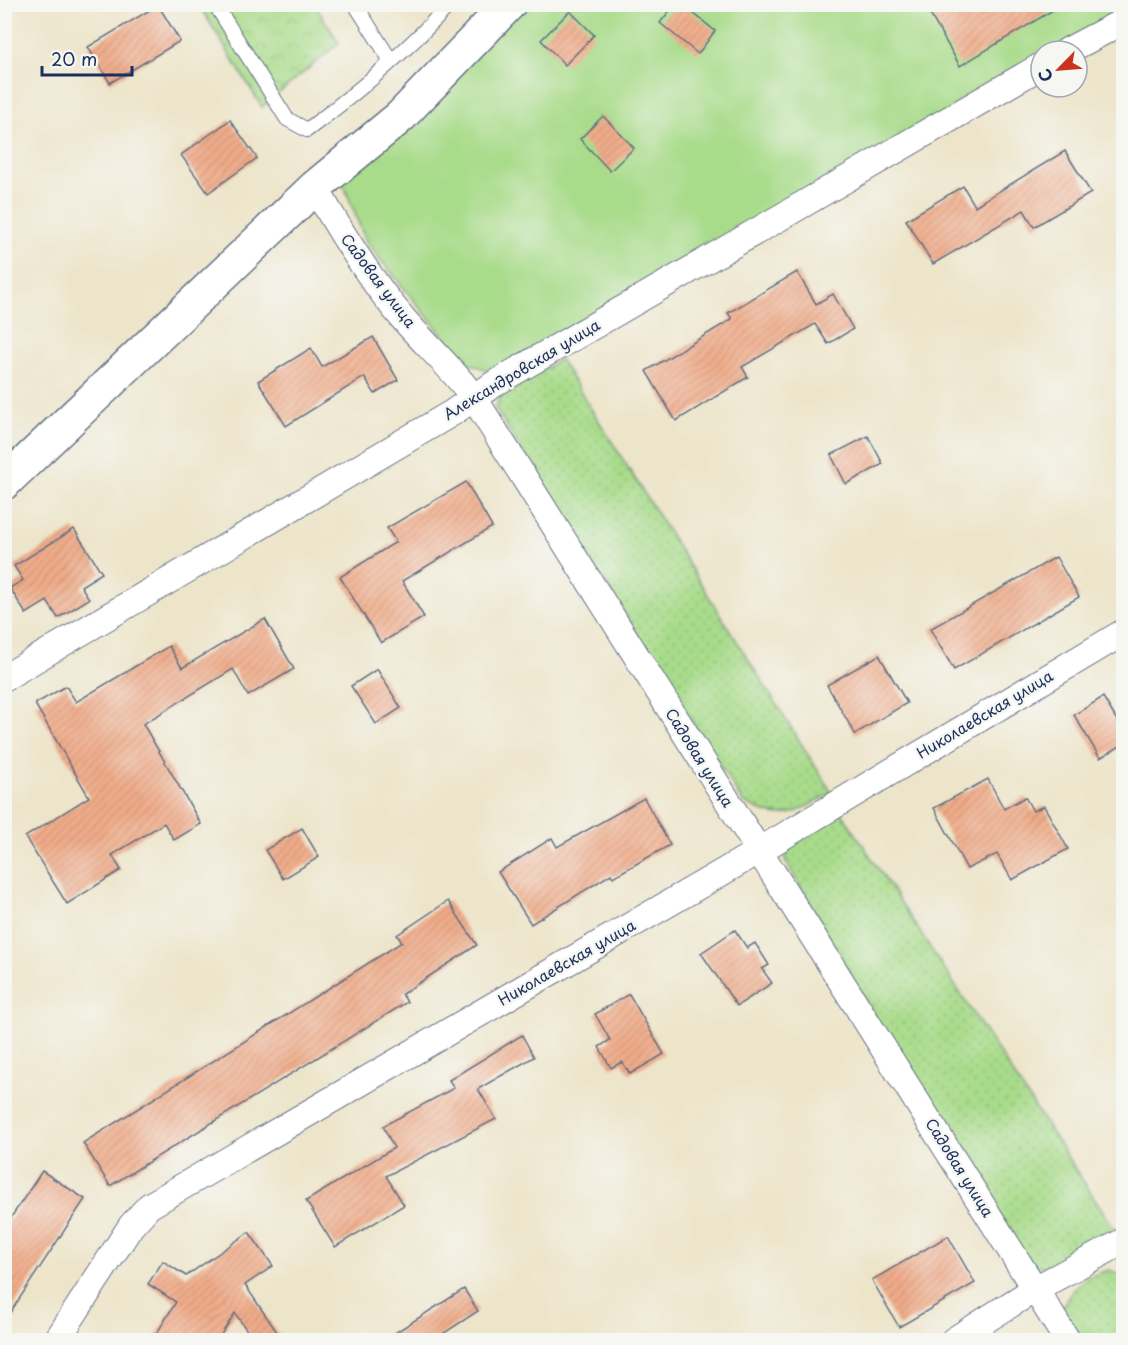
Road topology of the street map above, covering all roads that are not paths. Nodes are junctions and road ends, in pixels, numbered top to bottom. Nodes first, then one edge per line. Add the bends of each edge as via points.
1 (215, 4) edge
2 (355, 4) edge
3 (450, 4) edge
4 (509, 4) edge
5 (1124, 21) edge
6 (1089, 39) edge
7 (391, 62) junction
8 (1029, 73) edge
9 (315, 187) junction
10 (474, 398) junction
11 (4, 483) edge
12 (1124, 632) edge
13 (4, 678) edge
14 (757, 852) junction
15 (1123, 1244) edge
16 (1035, 1289) junction
17 (57, 1341) edge
18 (954, 1341) edge
19 (1067, 1341) edge

1 - 7 lane via 287,119 307,130
2 - 7 lane
3 - 7 lane
4 - 9 street via 400,117
5 - 6 street
8 - 10 street, Александровская улица
9 - 10 street, Садовая улица via 405,321 456,373
9 - 11 street
10 - 13 street, Александровская улица
10 - 14 street, Садовая улица
12 - 14 street, Николаевская улица
14 - 16 street, Садовая улица
14 - 17 street, Николаевская улица via 149,1206 131,1226
15 - 16 street
16 - 18 street
16 - 19 street, Садовая улица

